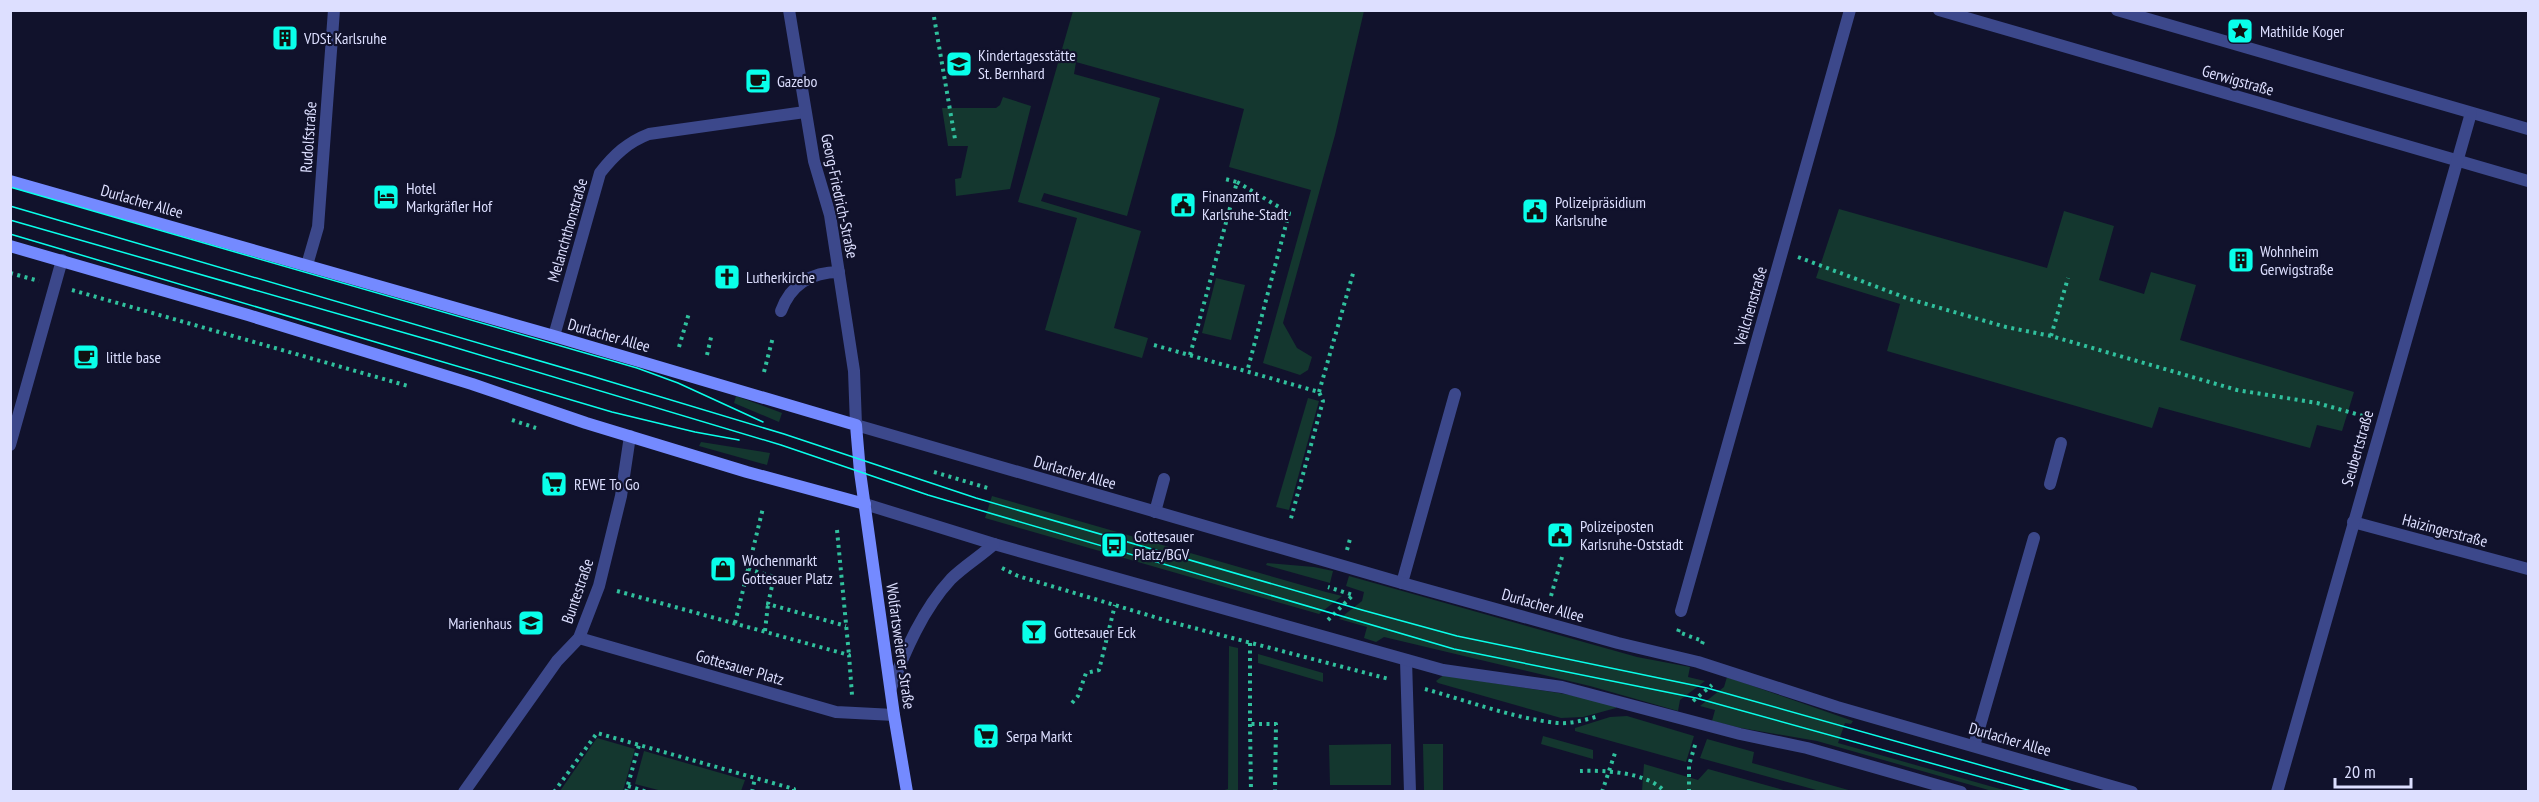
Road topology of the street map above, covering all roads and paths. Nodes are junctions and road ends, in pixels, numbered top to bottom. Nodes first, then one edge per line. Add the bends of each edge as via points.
1 (334, 10) edge
2 (789, 10) edge
3 (1850, 10) edge
4 (1939, 10) edge
5 (2116, 10) edge
6 (934, 16) dead end
7 (805, 112) junction
8 (2471, 113) junction
9 (2529, 129) edge
10 (955, 139) dead end
11 (2457, 161) junction
12 (1226, 179) dead end
13 (10, 181) edge
14 (2529, 181) edge
15 (1237, 183) junction
16 (10, 246) edge
17 (62, 260) junction
18 (307, 266) junction
19 (1821, 266) dead end
20 (1354, 270) dead end
21 (839, 272) junction
22 (10, 273) edge
23 (2068, 278) dead end
24 (55, 285) junction
25 (781, 311) dead end
26 (689, 313) dead end
27 (712, 333) dead end
28 (554, 336) junction
29 (2051, 336) junction
30 (773, 337) dead end
31 (1154, 345) dead end
32 (679, 347) dead end
33 (707, 355) dead end
34 (1190, 355) junction
35 (764, 372) dead end
36 (1246, 372) junction
37 (408, 387) dead end
38 (1319, 392) junction
39 (1455, 394) dead end
40 (509, 419) dead end
41 (2382, 421) junction
42 (856, 425) junction
43 (542, 430) dead end
44 (630, 436) junction
45 (2061, 442) dead end
46 (10, 445) edge
47 (934, 472) dead end
48 (1164, 479) dead end
49 (2050, 484) dead end
50 (991, 489) dead end
51 (865, 504) junction
52 (763, 508) dead end
53 (1155, 512) junction
54 (1290, 522) dead end
55 (2353, 522) junction
56 (837, 530) dead end
57 (2034, 538) dead end
58 (994, 544) junction
59 (1562, 557) dead end
60 (748, 569) junction
61 (2529, 570) edge
62 (1018, 576) dead end
63 (1402, 583) junction
64 (599, 586) junction
65 (1328, 587) dead end
66 (1551, 596) dead end
67 (768, 604) junction
68 (1115, 605) junction
69 (1681, 611) joint
70 (735, 623) junction
71 (1338, 623) dead end
72 (846, 626) junction
73 (765, 631) junction
74 (579, 638) junction
75 (1250, 643) junction
76 (849, 655) junction
77 (1406, 660) junction
78 (1698, 662) junction
79 (1713, 683) dead end
80 (1408, 684) junction
81 (891, 688) junction
82 (1072, 704) dead end
83 (1689, 704) dead end
84 (854, 713) junction
85 (894, 715) junction
86 (1601, 716) dead end
87 (1250, 724) junction
88 (1701, 724) junction
89 (639, 745) junction
90 (1974, 746) junction
91 (1616, 750) dead end
92 (1610, 770) junction
93 (1580, 771) dead end
94 (755, 778) junction
95 (628, 786) junction
96 (464, 792) edge
97 (555, 792) edge
98 (626, 792) edge
99 (647, 792) edge
100 (752, 792) edge
101 (794, 792) edge
102 (907, 792) edge
103 (1251, 792) edge
104 (1275, 792) edge
105 (1410, 792) edge
106 (1602, 792) edge
107 (1665, 792) edge
108 (1689, 792) edge
109 (1961, 792) edge
110 (2132, 792) edge
111 (2277, 792) edge

1 - 18 street, Rudolfstraße via 318,227
2 - 7 street, Georg-Friedrich-Straße
3 - 69 street, Veilchenstraße
4 - 11 street, Gerwigstraße
5 - 8 street, Gerwigstraße
6 - 10 path
7 - 21 street, Georg-Friedrich-Straße via 830,215
7 - 28 street, Melanchthonstraße via 649,134 619,152 600,173
8 - 9 street, Gerwigstraße
8 - 11 street, Seubertstraße
11 - 14 street, Gerwigstraße
11 - 41 street, Seubertstraße
12 - 15 path
13 - 18 main road, Durlacher Allee
15 - 34 path
15 - 36 path via 1289,213
16 - 17 main road
17 - 24 street
17 - 44 main road
18 - 28 main road, Durlacher Allee
19 - 29 path via 1909,299
20 - 38 path
21 - 25 street via 826,272 802,282 791,292
21 - 42 street, Georg-Friedrich-Straße via 854,371
22 - 24 path
23 - 29 path
24 - 37 path
24 - 46 street
26 - 32 path
27 - 33 path
28 - 42 main road, Durlacher Allee
29 - 41 path via 2237,390 2317,403
30 - 35 path
31 - 34 path
34 - 36 path
36 - 38 path
38 - 54 path via 1323,401
39 - 63 street
40 - 43 path
41 - 55 street, Seubertstraße
42 - 51 main road, Wolfartsweierer Straße
42 - 53 street, Durlacher Allee
44 - 51 main road
44 - 64 street, Buntestraße via 621,496
45 - 49 street
47 - 50 path
48 - 53 street
51 - 58 street
51 - 81 main road, Wolfartsweierer Straße
52 - 60 path
53 - 63 street, Durlacher Allee
55 - 61 street, Haizingerstraße
55 - 111 street, Seubertstraße
56 - 72 path
57 - 90 street
58 - 77 street
58 - 81 street via 952,578 939,594 924,616
59 - 66 path
60 - 67 path via 774,577
60 - 70 path
62 - 68 path
63 - 78 street, Durlacher Allee
64 - 70 path
64 - 74 street, Buntestraße
65 - 71 path via 1353,595 1327,621
67 - 72 path
67 - 73 path
68 - 75 path
68 - 82 path via 1099,670 1086,673
69 - 78 path via 1678,632 1703,641
70 - 73 path
72 - 76 path
73 - 76 path
74 - 84 street, Gottesauer Platz via 836,712
74 - 96 street, Buntestraße via 557,661
75 - 80 path
75 - 87 path
76 - 84 path
77 - 80 street
77 - 88 street via 1469,674 1562,687
78 - 90 street, Durlacher Allee
79 - 83 path
80 - 86 path via 1559,723
80 - 105 street
81 - 85 main road, Wolfartsweierer Straße
84 - 85 street, Gottesauer Platz
85 - 102 main road, Wolfartsweierer Straße
87 - 103 path
87 - 104 path via 1276,724
88 - 108 path via 1689,765
88 - 109 street via 1807,748
89 - 94 path
89 - 95 path
89 - 97 path via 597,733
90 - 110 street, Durlacher Allee
91 - 92 path
92 - 93 path
92 - 106 path
92 - 107 path via 1656,784
94 - 100 path
94 - 101 path
95 - 98 path
95 - 99 path

